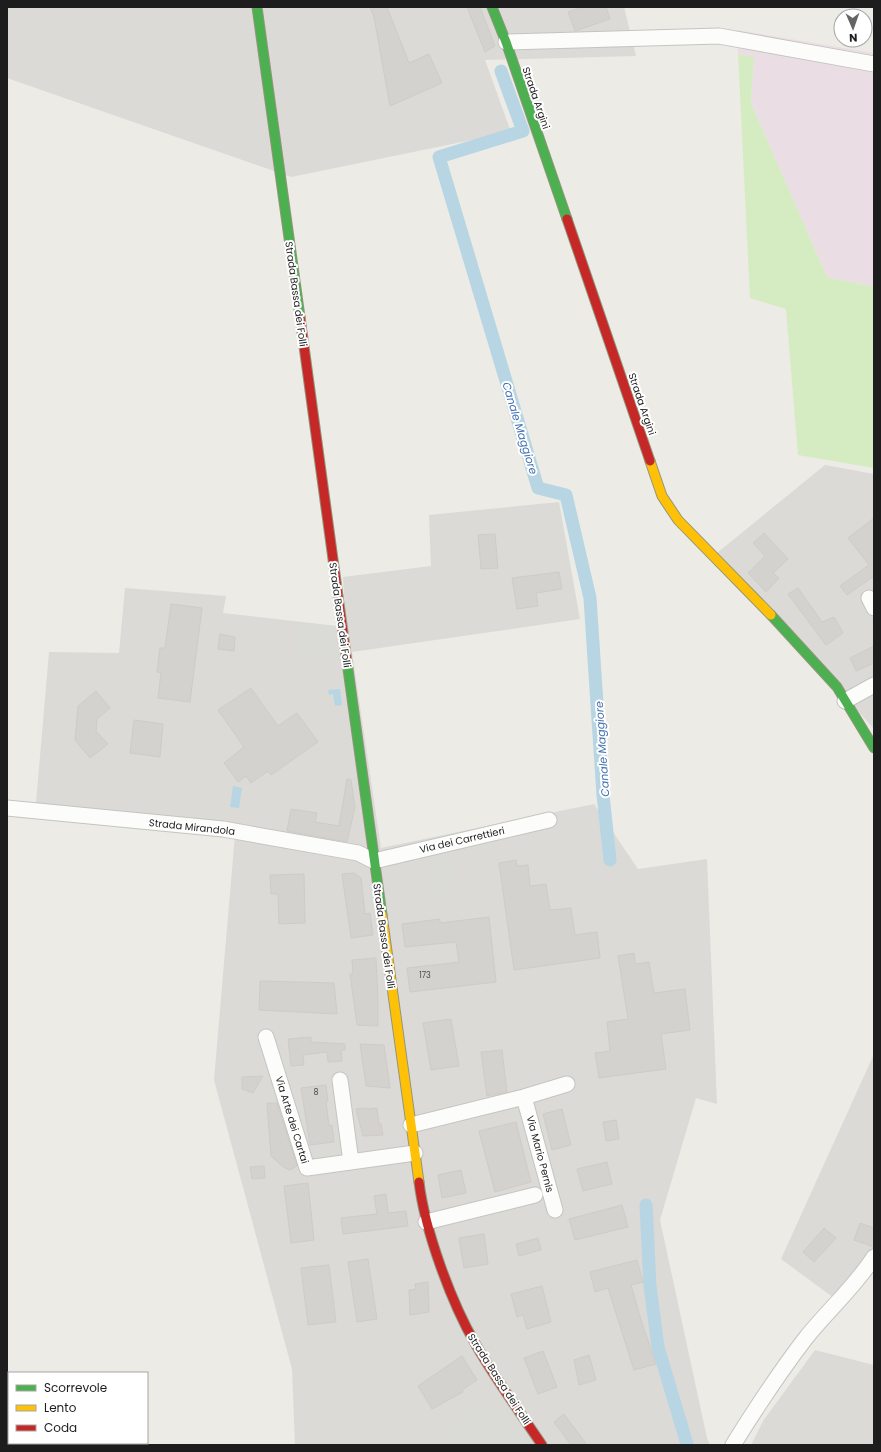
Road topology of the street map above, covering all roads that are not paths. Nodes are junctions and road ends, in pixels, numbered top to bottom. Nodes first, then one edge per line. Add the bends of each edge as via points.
1 (257, 7) edge
2 (492, 7) edge
3 (506, 42) junction
4 (874, 64) edge
5 (874, 685) edge
6 (845, 701) junction
7 (874, 748) edge
8 (7, 808) edge
9 (549, 820) dead end
10 (374, 861) junction
11 (266, 1037) dead end
12 (340, 1080) dead end
13 (568, 1084) dead end
14 (524, 1097) junction
15 (411, 1125) junction
16 (415, 1153) junction
17 (351, 1162) junction
18 (536, 1195) dead end
19 (555, 1210) dead end
20 (426, 1222) junction
21 (874, 1257) edge
22 (542, 1445) edge
23 (733, 1445) edge

1 - 10 street, Strada Bassa dei Folli
2 - 3 street, Strada Argini
3 - 4 street via 719,36
3 - 6 street, Strada Argini via 662,496 678,520 744,584 837,687
5 - 6 street
6 - 7 street, Strada Argini
8 - 10 street, Strada Mirandola via 223,829 358,853
9 - 10 street, Via dei Carrettieri
10 - 15 street, Strada Bassa dei Folli
11 - 17 street, Via Arte dei Cartai via 307,1168
12 - 17 street
13 - 14 street
14 - 15 street
14 - 19 street, Via Mario Pernis
15 - 16 street, Strada Bassa dei Folli
16 - 17 street, Via Arte dei Cartai
16 - 20 street, Strada Bassa dei Folli
18 - 20 street
20 - 22 street, Strada Bassa dei Folli via 446,1280 476,1345
21 - 23 street via 858,1280 801,1345 764,1395

